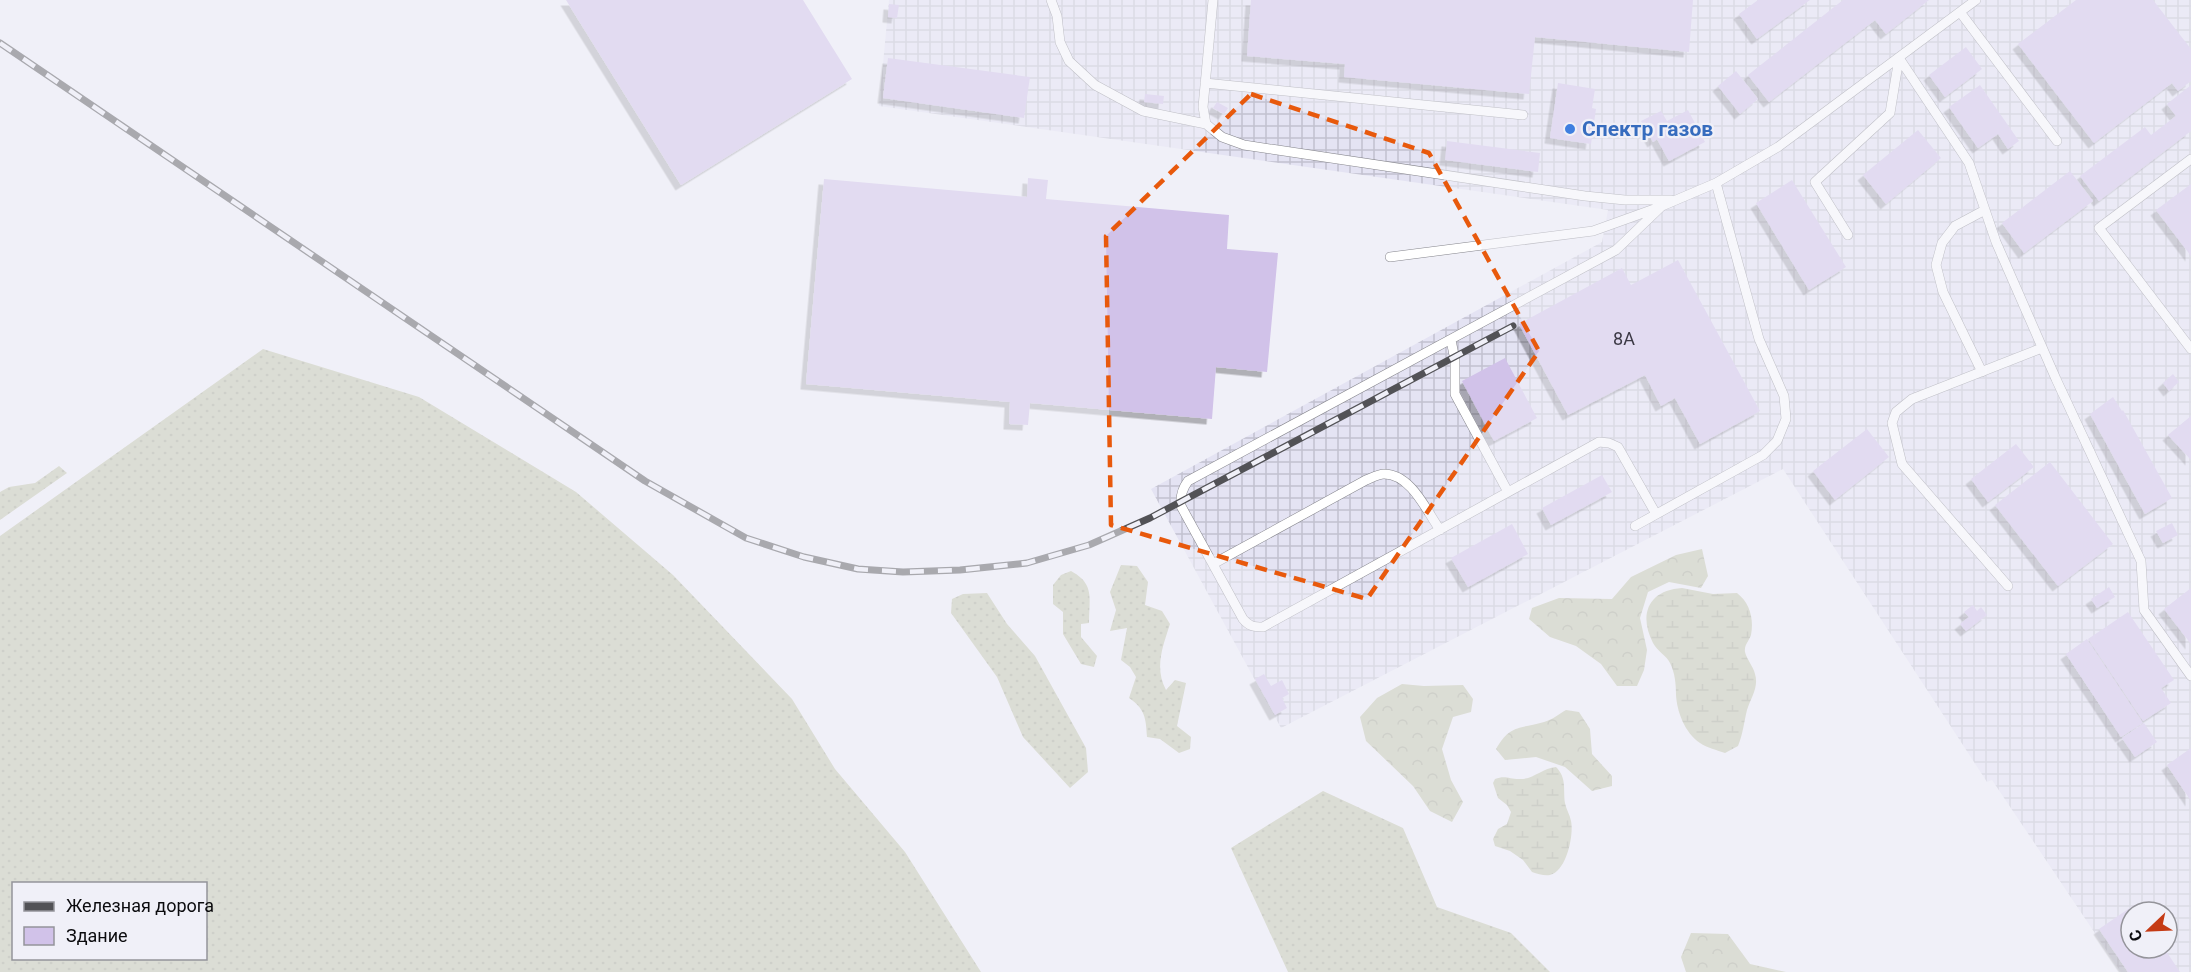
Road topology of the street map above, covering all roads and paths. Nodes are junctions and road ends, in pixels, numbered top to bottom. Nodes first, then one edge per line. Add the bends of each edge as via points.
1 (1051, 0) edge
2 (1213, 0) edge
3 (1976, 0) edge
4 (1960, 12) junction
5 (1899, 58) junction
6 (1205, 83) junction
7 (1523, 115) dead end
8 (1206, 124) junction
9 (2057, 141) dead end
10 (2191, 159) edge
11 (1716, 183) junction
12 (1676, 200) junction
13 (1662, 206) junction
14 (1985, 210) junction
15 (1848, 235) dead end
16 (1390, 257) dead end
17 (1451, 340) junction
18 (2042, 348) junction
19 (2191, 349) edge
20 (1982, 372) junction
21 (1508, 492) junction
22 (1656, 514) junction
23 (1635, 526) dead end
24 (1440, 530) junction
25 (1213, 564) junction
26 (2008, 586) dead end
27 (2191, 676) edge

1 - 8 lane via 1060,42 1069,61 1095,85 1143,111
2 - 6 lane
3 - 4 lane
4 - 5 lane
4 - 9 lane
5 - 11 lane via 1778,147
5 - 14 lane via 1970,163
5 - 15 lane via 1890,113 1815,182
6 - 7 lane
6 - 8 lane
8 - 12 lane via 1222,137 1244,145 1584,196
10 - 19 lane via 2099,228
11 - 12 lane
11 - 22 lane via 1759,339 1784,396 1786,419 1778,441 1763,455
12 - 13 lane
13 - 16 lane via 1593,231
13 - 17 lane via 1616,250
14 - 18 lane
14 - 20 lane via 1955,226 1942,243 1936,265 1943,292
17 - 21 lane via 1455,394
17 - 25 lane via 1188,481 1182,489 1181,507
18 - 20 lane
18 - 27 lane via 2141,561 2144,610
20 - 26 lane via 1912,399 1896,411 1892,423 1902,464
21 - 22 lane via 1599,442 1609,443 1618,447
21 - 24 lane
22 - 23 lane
24 - 25 lane via 1401,478 1383,474
24 - 25 lane via 1263,627 1248,625 1243,619

